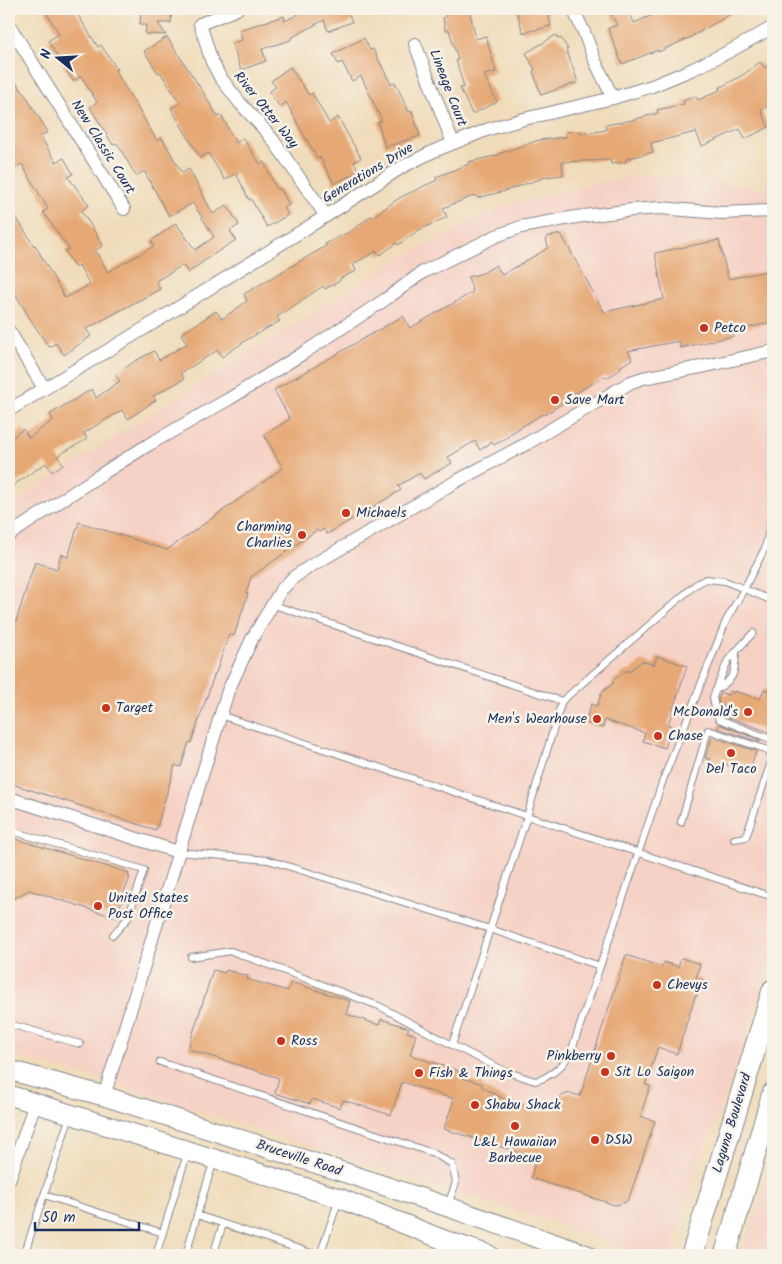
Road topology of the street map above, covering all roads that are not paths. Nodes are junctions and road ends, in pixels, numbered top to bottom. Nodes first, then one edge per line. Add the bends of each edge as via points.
1 (237, 9) edge
2 (573, 9) edge
3 (9, 25) edge
4 (773, 27) edge
5 (415, 44) dead end
6 (613, 98) junction
7 (453, 143) junction
8 (124, 209) dead end
9 (773, 211) edge
10 (326, 216) junction
11 (9, 331) edge
12 (773, 351) edge
13 (44, 388) junction
14 (9, 410) edge
15 (773, 512) edge
16 (9, 535) edge
17 (744, 589) junction
18 (773, 601) edge
19 (272, 604) junction
20 (753, 633) dead end
21 (736, 652) junction
22 (715, 691) junction
23 (562, 701) junction
24 (220, 715) junction
25 (773, 738) edge
26 (9, 798) edge
27 (527, 816) junction
28 (681, 822) dead end
29 (9, 830) edge
30 (734, 839) dead end
31 (178, 852) junction
32 (639, 852) junction
33 (773, 897) edge
34 (490, 929) junction
35 (113, 935) dead end
36 (191, 957) dead end
37 (600, 966) junction
38 (773, 990) edge
39 (9, 1024) edge
40 (80, 1044) dead end
41 (452, 1045) junction
42 (160, 1062) dead end
43 (9, 1070) edge
44 (9, 1085) edge
45 (773, 1093) edge
46 (9, 1095) edge
47 (104, 1096) junction
48 (35, 1103) junction
49 (71, 1114) junction
50 (188, 1150) junction
51 (215, 1159) junction
52 (9, 1180) edge
53 (44, 1195) junction
54 (339, 1198) junction
55 (448, 1207) junction
56 (197, 1215) junction
57 (223, 1224) junction
58 (163, 1233) junction
59 (442, 1248) edge
60 (214, 1252) dead end
61 (24, 1255) edge
62 (156, 1255) edge
63 (186, 1255) edge
64 (318, 1255) edge
65 (488, 1255) edge
66 (587, 1255) edge
67 (692, 1255) edge
68 (724, 1255) edge

1 - 10 street, River Otter Way via 200,24 212,62 229,90 273,140
2 - 6 street
3 - 8 street, New Classic Court
4 - 6 street, Generations Drive via 693,69
5 - 7 street, Lineage Court
6 - 7 street, Generations Drive via 524,119
7 - 10 street, Generations Drive via 402,167
9 - 16 street via 632,210 576,217 496,236 423,272 302,354 148,445
10 - 13 street, Generations Drive
11 - 13 street
12 - 19 street via 631,382 309,567 286,583
13 - 14 street, Generations Drive
15 - 17 lane via 765,548
17 - 18 lane
17 - 23 lane via 725,581 706,579 696,585
17 - 32 lane via 726,621 663,780
19 - 23 lane
19 - 24 street via 235,674
20 - 21 lane
21 - 22 lane via 728,660
21 - 22 lane via 735,672 728,683
22 - 25 lane via 712,696 719,719
23 - 27 lane
24 - 27 lane
24 - 31 street
26 - 31 street
27 - 32 lane
27 - 34 lane
28 - 30 lane via 708,730 764,749 772,759 746,837
29 - 35 lane via 144,870 128,918
31 - 34 lane via 268,860
31 - 47 street
32 - 33 lane
32 - 37 lane
34 - 37 lane
34 - 41 lane
36 - 41 lane via 231,951 379,1006
37 - 41 lane via 571,1052 563,1064 544,1078 535,1081 505,1071
38 - 67 main road, Laguna Boulevard
39 - 40 lane
42 - 55 lane via 433,1153 452,1164 456,1182
43 - 47 main road, Bruceville Road
44 - 47 main road via 81,1105 91,1104
45 - 68 main road
46 - 48 main road, Bruceville Road
47 - 55 main road, Bruceville Road
48 - 49 main road, Bruceville Road
48 - 52 street
49 - 50 main road, Bruceville Road
49 - 53 lane
50 - 51 main road, Bruceville Road
50 - 58 lane
51 - 54 main road, Bruceville Road
51 - 56 lane
53 - 58 lane
53 - 61 lane
54 - 59 main road, Bruceville Road
54 - 64 lane
55 - 66 main road, Bruceville Road
56 - 57 lane
56 - 63 lane
57 - 60 lane
57 - 64 lane
58 - 62 lane
59 - 65 main road, Bruceville Road

